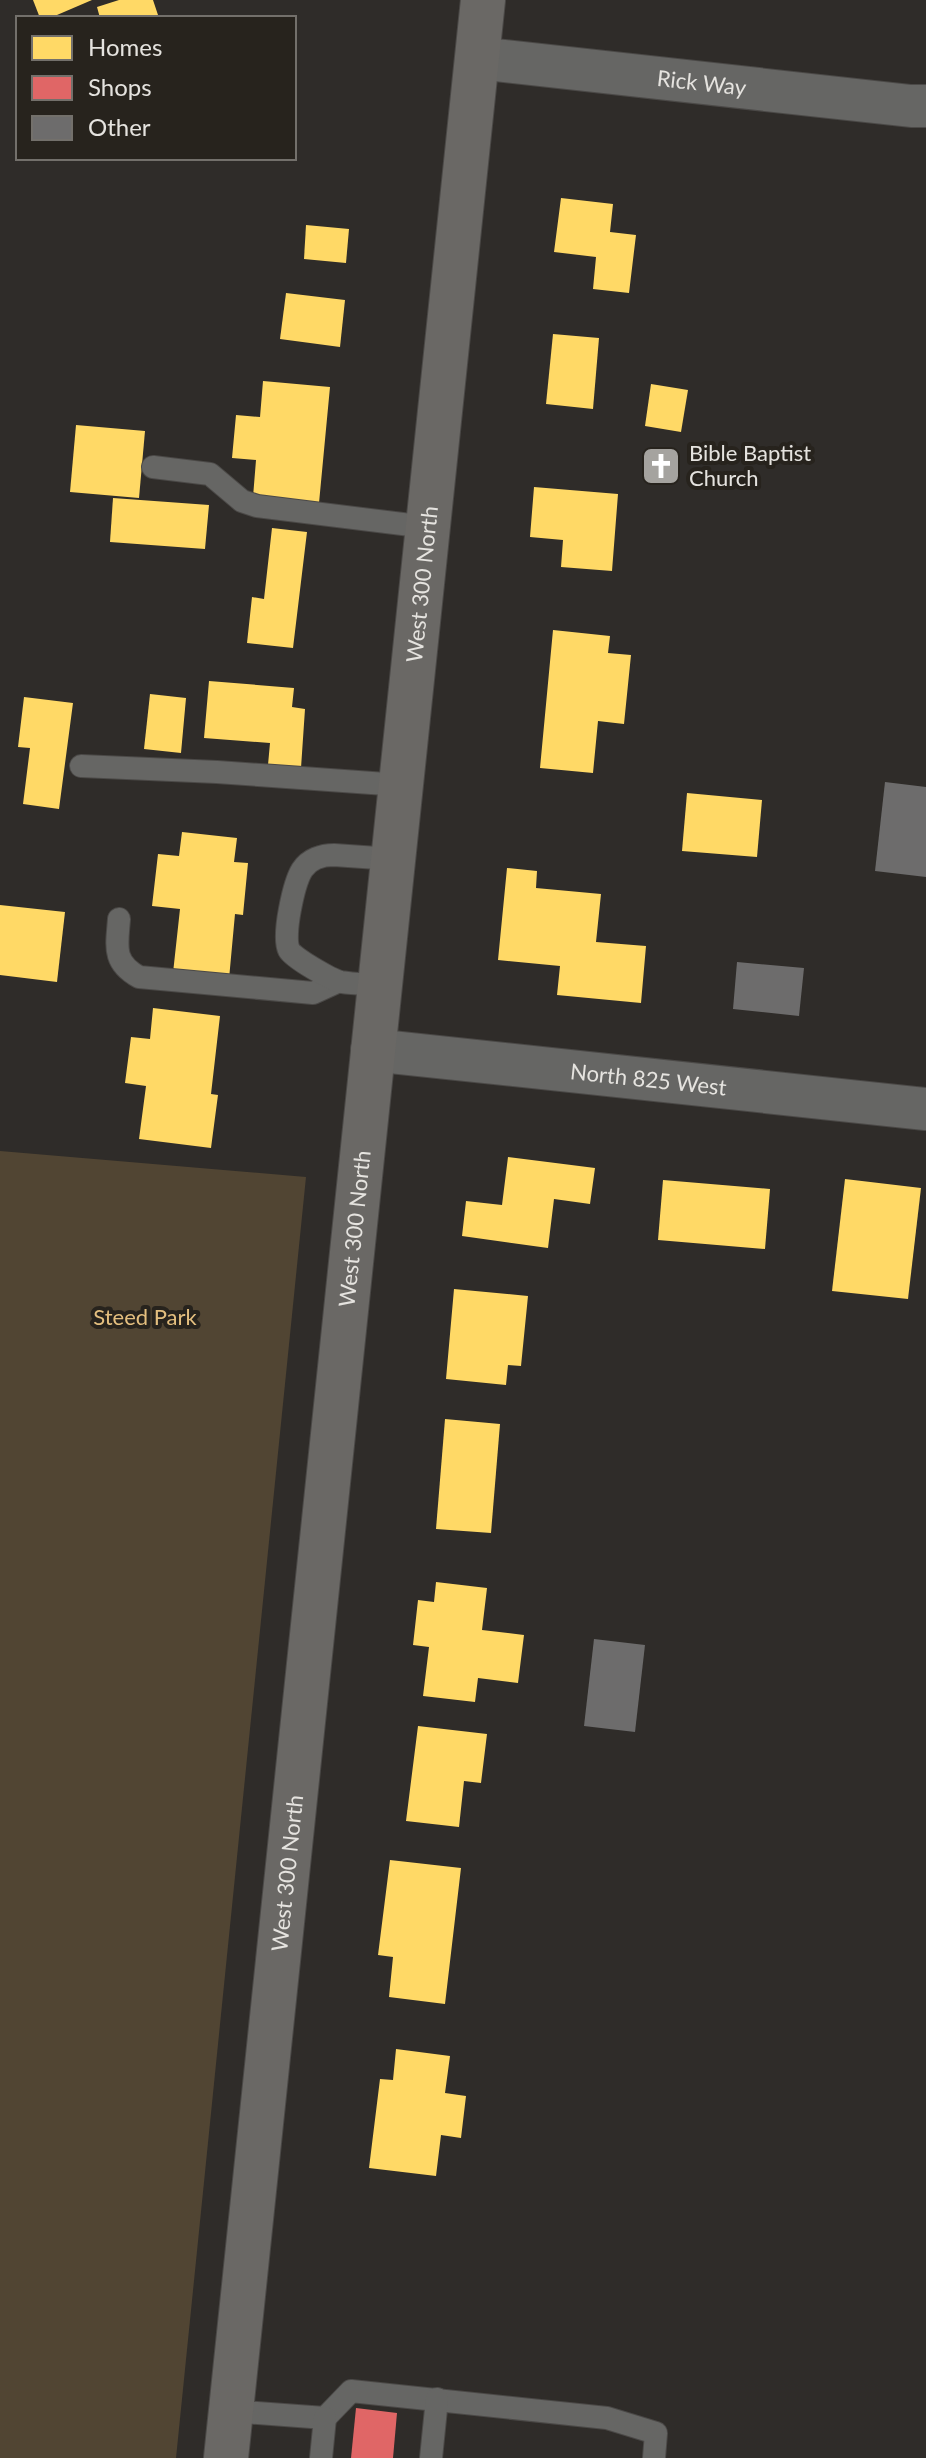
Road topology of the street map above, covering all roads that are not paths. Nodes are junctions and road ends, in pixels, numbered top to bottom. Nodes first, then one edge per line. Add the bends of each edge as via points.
1 (483, 0) edge
2 (477, 58) junction
3 (926, 106) edge
4 (153, 467) dead end
5 (427, 527) junction
6 (81, 766) dead end
7 (400, 785) junction
8 (392, 859) junction
9 (119, 919) dead end
10 (358, 983) junction
11 (372, 1050) junction
12 (926, 1109) edge
13 (437, 2399) junction
14 (230, 2411) junction
15 (325, 2418) junction
16 (226, 2458) edge
17 (321, 2458) edge
18 (431, 2458) edge
19 (654, 2458) edge

1 - 2 main road, West 300 North
2 - 3 street, Rick Way
2 - 5 main road, West 300 North
4 - 5 lane via 210,474 242,501 257,506
5 - 7 main road, West 300 North
6 - 7 lane
7 - 8 main road, West 300 North
8 - 10 main road, West 300 North
8 - 10 lane via 325,855 312,860 302,871 288,921 290,952
9 - 10 lane via 119,958 139,977 313,993
10 - 11 main road, West 300 North
11 - 12 street, North 825 West
11 - 14 main road, West 300 North
13 - 15 lane via 351,2391
13 - 18 lane
13 - 19 lane via 607,2418 656,2433
14 - 15 lane
14 - 16 main road, West 300 North
15 - 17 lane

